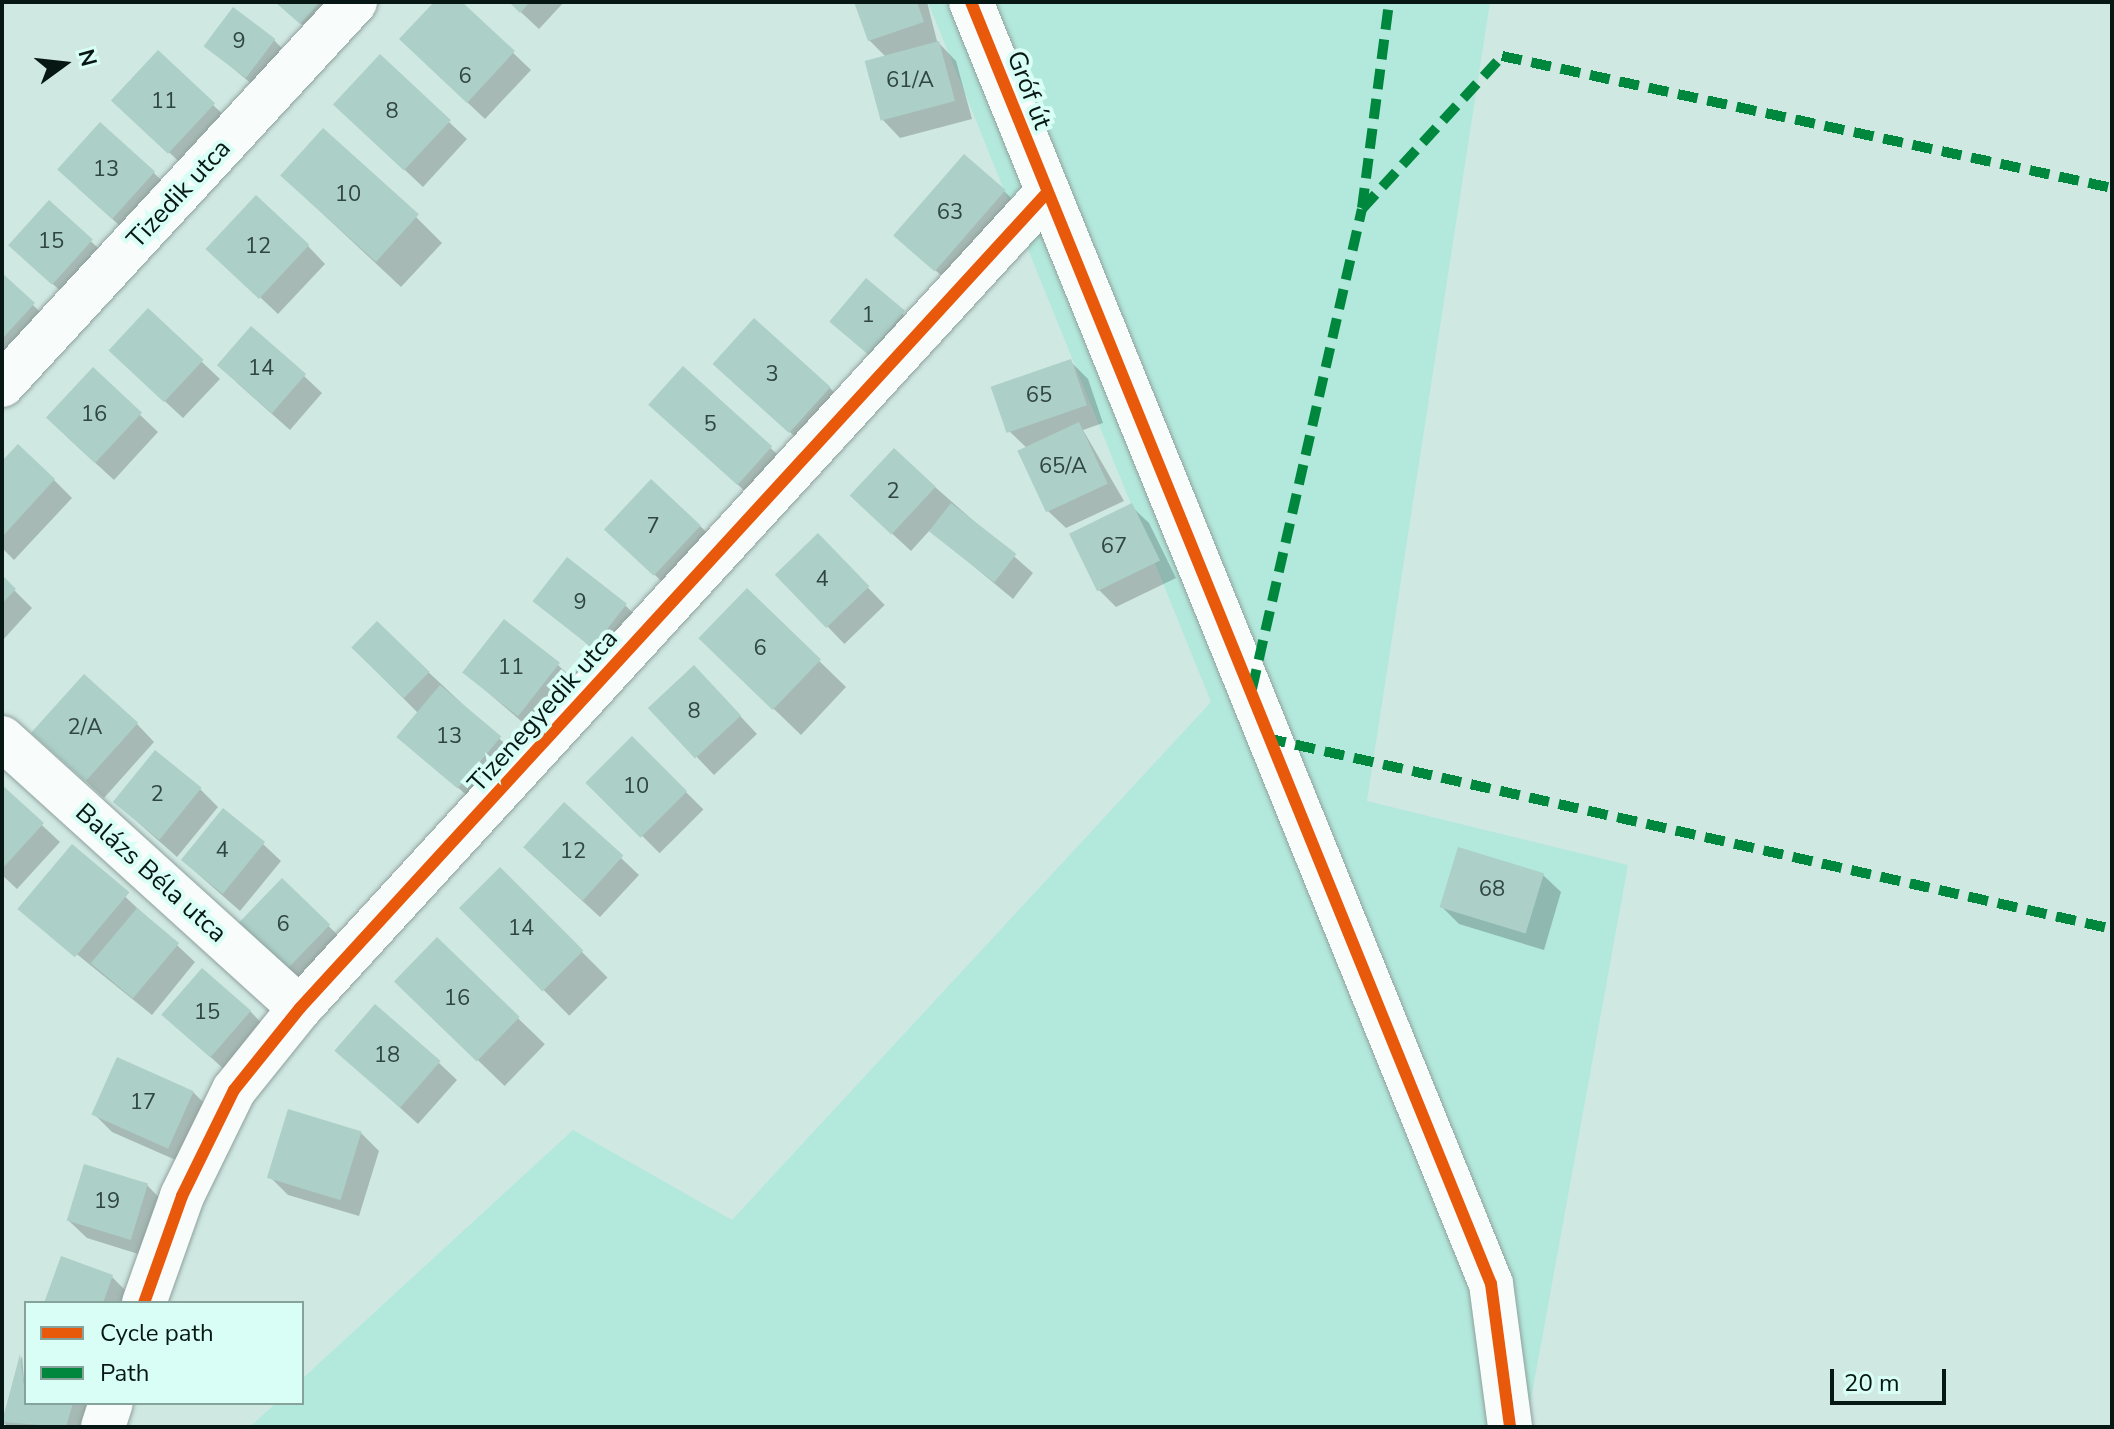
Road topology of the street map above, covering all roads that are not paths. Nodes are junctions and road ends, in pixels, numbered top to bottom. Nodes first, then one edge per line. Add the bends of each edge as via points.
1 (355, 2) edge
2 (971, 2) edge
3 (1046, 194) junction
4 (2, 385) edge
5 (2, 738) edge
6 (300, 1008) junction
7 (145, 1301) edge
8 (110, 1405) edge
9 (103, 1427) edge
10 (1510, 1427) edge

1 - 4 street, Tizedik utca
2 - 3 street, Gróf út
3 - 6 street, Tizenegyedik utca
3 - 10 street, Gróf út via 1491,1284
5 - 6 street, Balázs Béla utca
6 - 7 street, Tizenegyedik utca via 234,1090 182,1196
8 - 9 street

